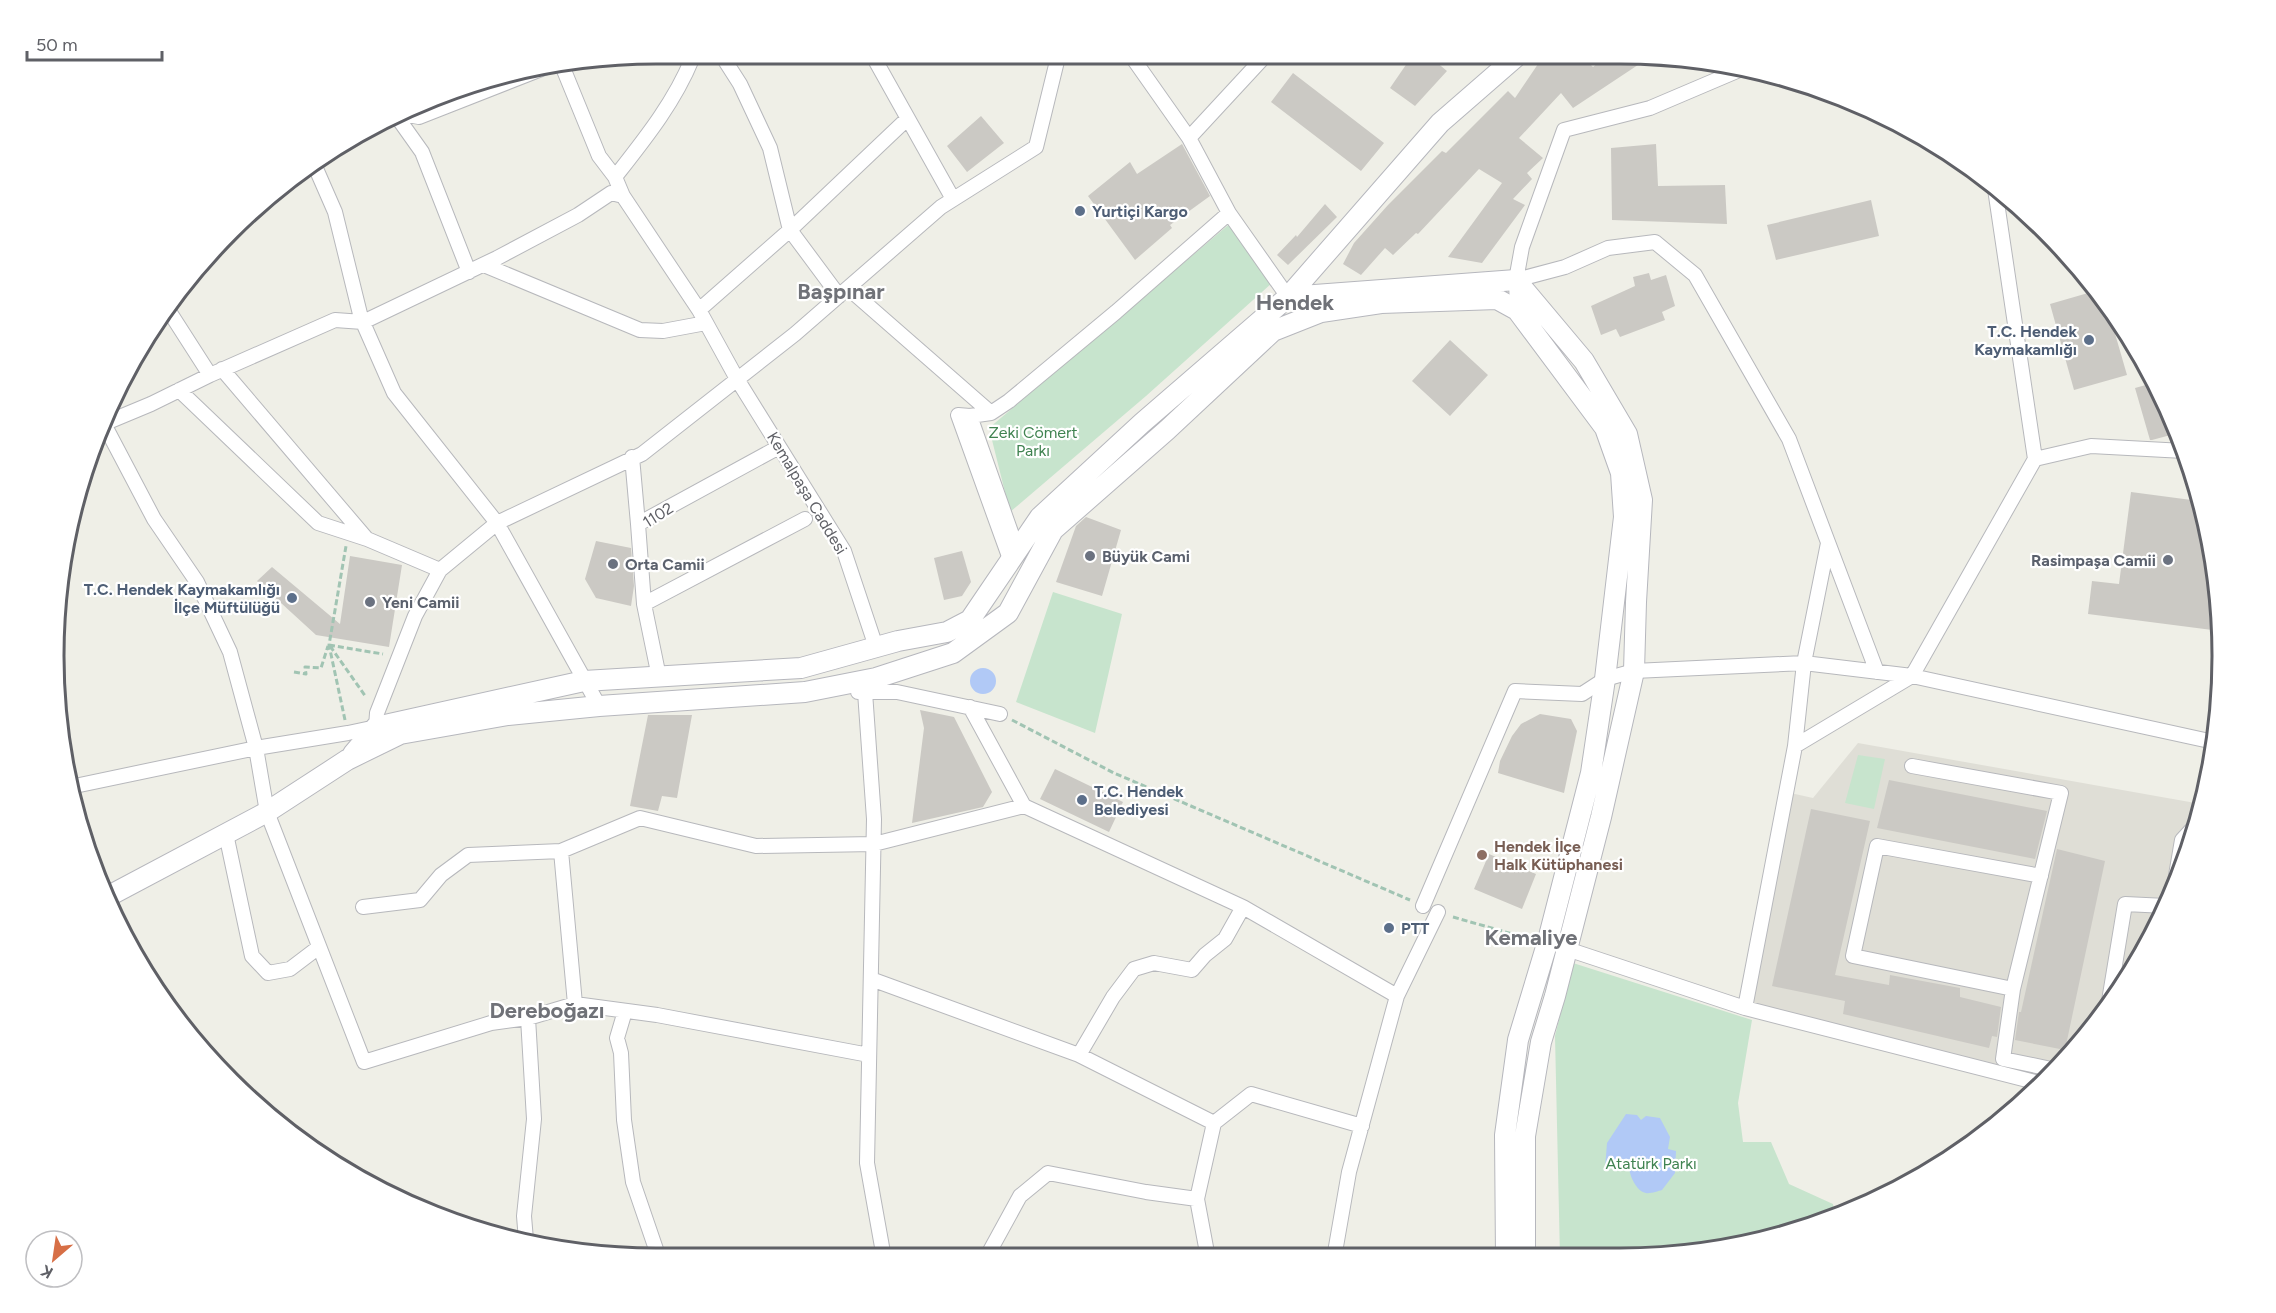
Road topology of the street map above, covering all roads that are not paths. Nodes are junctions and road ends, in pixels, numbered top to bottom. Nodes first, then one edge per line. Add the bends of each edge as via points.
1 (690, 64) edge
2 (727, 64) edge
3 (877, 64) edge
4 (1056, 64) edge
5 (1137, 64) edge
6 (1258, 64) edge
7 (1508, 64) edge
8 (565, 72) edge
9 (1728, 75) edge
10 (493, 88) edge
11 (416, 117) edge
12 (907, 119) junction
13 (402, 123) edge
14 (1189, 138) junction
15 (317, 172) edge
16 (615, 177) junction
17 (623, 196) junction
18 (953, 200) junction
19 (1997, 200) edge
20 (1229, 213) junction
21 (790, 230) junction
22 (484, 265) junction
23 (469, 272) junction
24 (1516, 280) junction
25 (843, 292) junction
26 (1288, 297) junction
27 (1517, 310) junction
28 (173, 316) edge
29 (703, 316) junction
30 (363, 322) junction
31 (1273, 331) junction
32 (216, 372) junction
33 (737, 379) junction
34 (179, 390) junction
35 (992, 413) junction
36 (115, 419) edge
37 (109, 433) edge
38 (779, 447) junction
39 (2174, 450) edge
40 (632, 457) junction
41 (2036, 459) junction
42 (805, 519) dead end
43 (497, 523) junction
44 (638, 524) junction
45 (368, 539) junction
46 (1828, 543) junction
47 (1014, 557) junction
48 (440, 570) junction
49 (644, 604) junction
50 (876, 647) junction
51 (1804, 663) junction
52 (1634, 671) junction
53 (1877, 672) junction
54 (659, 676) junction
55 (1912, 676) junction
56 (1605, 679) junction
57 (584, 681) junction
58 (805, 692) junction
59 (865, 692) junction
60 (599, 706) junction
61 (970, 707) junction
62 (1000, 714) road end
63 (377, 720) junction
64 (400, 734) junction
65 (2205, 740) edge
66 (1795, 746) junction
67 (256, 748) junction
68 (347, 760) junction
69 (1912, 766) dead end
70 (79, 785) edge
71 (1024, 806) junction
72 (267, 812) junction
73 (226, 834) junction
74 (874, 844) junction
75 (561, 851) junction
76 (2041, 876) junction
77 (115, 893) edge
78 (2156, 905) edge
79 (1424, 906) road end
80 (363, 907) dead end
81 (1243, 907) junction
82 (1438, 912) road end
83 (1547, 944) junction
84 (319, 947) junction
85 (1566, 949) junction
86 (871, 979) junction
87 (2112, 986) edge
88 (2013, 990) junction
89 (1397, 996) junction
90 (575, 1004) junction
91 (1744, 1008) junction
92 (625, 1011) junction
93 (528, 1018) junction
94 (869, 1055) junction
95 (1079, 1055) junction
96 (2045, 1068) edge
97 (2030, 1082) edge
98 (1214, 1123) junction
99 (1362, 1126) junction
100 (1197, 1199) junction
101 (525, 1233) edge
102 (655, 1248) edge
103 (882, 1248) edge
104 (991, 1248) edge
105 (1206, 1248) edge
106 (1336, 1248) edge
107 (1506, 1248) edge
108 (1526, 1248) edge

1 - 16 street via 683,82
2 - 21 street via 770,148
3 - 12 street
4 - 18 street via 1036,147
5 - 14 street
6 - 14 street
7 - 26 main road via 1440,123
8 - 16 street, Kemalpaşa Caddesi via 599,156
9 - 24 street via 1650,108 1564,130 1522,247
10 - 11 street
12 - 18 street
12 - 21 street
13 - 23 street via 422,152
14 - 20 street
15 - 30 street via 335,212
16 - 17 street, Kemalpaşa Caddesi
17 - 22 street via 611,193
17 - 29 street, Kemalpaşa Caddesi
18 - 25 street
19 - 41 street
20 - 26 street
20 - 35 street
21 - 25 street
21 - 29 street
22 - 23 street
22 - 29 street via 640,330 663,331
23 - 30 street
24 - 26 main road
24 - 27 street
24 - 46 street via 1565,267 1608,248 1655,243 1695,275 1789,439
24 - 52 main road via 1584,361 1627,434 1642,500
25 - 33 street
25 - 35 street
26 - 31 main road
26 - 47 main road via 1142,423 1040,518
27 - 31 main road via 1497,299 1381,303 1321,312
27 - 56 main road via 1605,428 1621,473 1624,517
28 - 32 street
29 - 33 street, Kemalpaşa Caddesi
30 - 32 street via 334,320
30 - 43 street via 394,393
31 - 58 main road via 1053,530 1008,613 953,653 876,678
32 - 34 street
32 - 45 street
33 - 38 street, Kemalpaşa Caddesi
33 - 40 street via 642,454
34 - 36 street
34 - 45 street via 318,523
35 - 47 street via 970,416
37 - 67 street via 154,519 196,582 230,652
38 - 44 street, 1102
38 - 50 street, Kemalpaşa Caddesi via 844,551
39 - 41 street via 2091,446
40 - 43 street
40 - 44 street
41 - 55 street
42 - 49 street
43 - 48 street
43 - 57 street
44 - 49 street, 1102
45 - 48 street
46 - 51 street
46 - 53 street
47 - 50 main road via 970,620 946,632
48 - 63 street via 415,616
49 - 54 street, 1102
50 - 54 main road via 801,668
51 - 52 street
51 - 53 street
51 - 66 street
52 - 56 street
52 - 85 main road
53 - 55 street
54 - 57 main road
55 - 65 street
55 - 66 street
56 - 79 street via 1582,694 1515,691
56 - 83 main road via 1591,773
57 - 60 street
57 - 63 main road
58 - 59 street
58 - 60 main road
59 - 61 street via 897,692
59 - 74 street
60 - 64 main road via 508,715
61 - 62 street
61 - 71 street
63 - 64 main road
63 - 67 street via 348,733
63 - 68 main road
64 - 68 main road
66 - 91 street
67 - 70 street
67 - 72 street
68 - 72 main road
69 - 76 street via 2061,793
71 - 74 street
71 - 81 street
72 - 73 main road
72 - 84 street
73 - 77 main road
73 - 84 street via 252,956 268,973 290,969
74 - 75 street via 756,846 640,818
74 - 86 street
75 - 80 street via 468,855 441,874 420,900
75 - 90 street
76 - 88 street
76 - 88 street via 1877,846 1853,956
78 - 87 street via 2125,904
81 - 89 street
81 - 95 street via 1225,939 1192,970 1154,963 1134,969
82 - 89 street
83 - 85 street
83 - 107 main road via 1518,1040 1505,1135
84 - 93 street via 364,1062 490,1023
85 - 91 street
85 - 108 main road via 1541,1042 1525,1136
86 - 94 street
86 - 95 street
88 - 96 street via 2003,1059
89 - 99 street
90 - 92 street
90 - 93 street
91 - 97 street
92 - 94 street
92 - 102 street via 617,1038 624,1120 633,1182
93 - 101 street via 534,1119
94 - 103 street via 867,1162
95 - 98 street
98 - 99 street via 1251,1094
98 - 100 street
99 - 106 street via 1349,1172
100 - 104 street via 1048,1173 1020,1196
100 - 105 street

